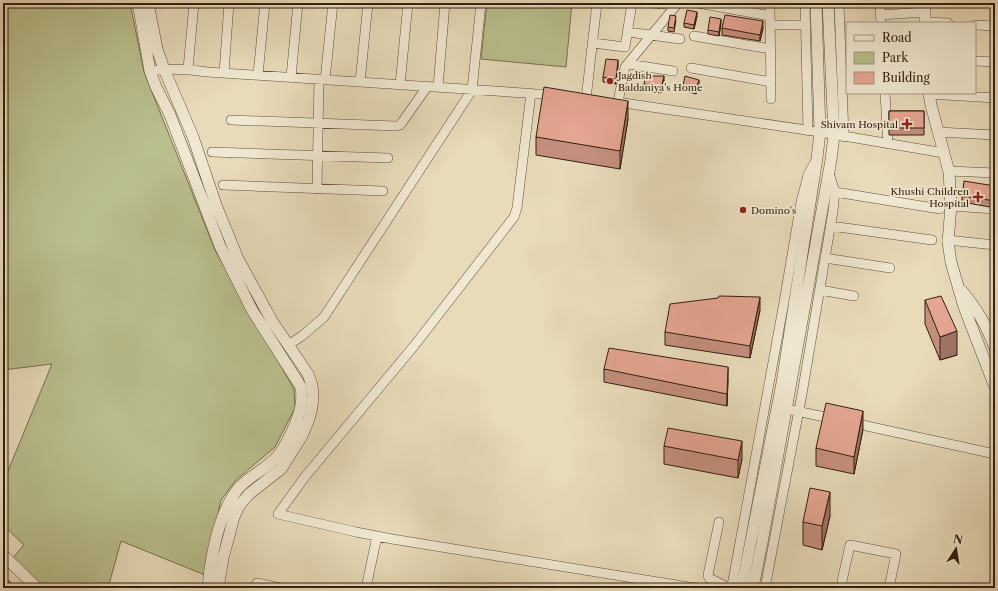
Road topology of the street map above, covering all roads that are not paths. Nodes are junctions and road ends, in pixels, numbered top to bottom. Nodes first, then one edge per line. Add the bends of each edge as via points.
1 (138, 3) edge
2 (148, 3) edge
3 (194, 3) edge
4 (229, 3) edge
5 (265, 3) edge
6 (298, 3) edge
7 (333, 3) edge
8 (368, 3) edge
9 (408, 3) edge
10 (445, 3) edge
11 (481, 3) edge
12 (597, 3) edge
13 (632, 3) edge
14 (652, 3) edge
15 (698, 3) edge
16 (770, 3) edge
17 (805, 3) edge
18 (816, 3) edge
19 (828, 3) edge
20 (839, 3) edge
21 (880, 3) edge
22 (677, 4) edge
23 (925, 15) edge
24 (880, 19) edge
25 (770, 20) junction
26 (945, 22) edge
27 (806, 25) junction
28 (976, 25) edge
29 (995, 26) edge
30 (628, 32) junction
31 (651, 35) junction
32 (694, 36) dead end
33 (680, 39) dead end
34 (592, 43) junction
35 (771, 49) junction
36 (839, 50) edge
37 (976, 61) edge
38 (995, 62) edge
39 (628, 64) junction
40 (691, 68) dead end
41 (164, 69) junction
42 (188, 69) junction
43 (150, 71) junction
44 (673, 71) dead end
45 (224, 73) junction
46 (258, 75) junction
47 (291, 77) junction
48 (322, 79) junction
49 (360, 82) junction
50 (771, 82) junction
51 (400, 85) junction
52 (427, 87) junction
53 (438, 87) junction
54 (472, 90) junction
55 (532, 93) junction
56 (885, 94) edge
57 (929, 94) edge
58 (942, 94) edge
59 (564, 96) edge
60 (995, 98) edge
61 (586, 99) edge
62 (772, 99) dead end
63 (605, 101) edge
64 (618, 102) junction
65 (231, 120) dead end
66 (318, 123) junction
67 (808, 131) junction
68 (820, 132) junction
69 (938, 132) junction
70 (995, 135) edge
71 (839, 136) junction
72 (888, 144) junction
73 (212, 152) dead end
74 (944, 153) junction
75 (318, 156) junction
76 (388, 158) dead end
77 (817, 158) junction
78 (949, 171) junction
79 (829, 172) junction
80 (995, 173) edge
81 (223, 185) dead end
82 (317, 189) junction
83 (383, 190) dead end
84 (835, 192) junction
85 (951, 206) junction
86 (940, 209) dead end
87 (995, 209) edge
88 (831, 226) junction
89 (932, 240) dead end
90 (948, 240) junction
91 (995, 245) edge
92 (825, 258) junction
93 (890, 268) dead end
94 (959, 287) junction
95 (820, 290) junction
96 (854, 296) dead end
97 (288, 345) junction
98 (995, 348) edge
99 (995, 387) edge
100 (787, 409) junction
101 (799, 411) junction
102 (995, 454) edge
103 (719, 522) dead end
104 (377, 536) junction
105 (3, 555) edge
106 (842, 580) dead end
107 (743, 581) junction
108 (257, 583) dead end
109 (731, 587) edge
110 (37, 588) edge
111 (208, 588) edge
112 (218, 588) edge
113 (280, 588) edge
114 (366, 588) edge
115 (696, 588) edge
116 (753, 588) edge
117 (766, 588) edge
118 (889, 588) edge

1 - 43 street
2 - 41 street via 157,49
3 - 42 street
4 - 45 street
5 - 46 street
6 - 47 street
7 - 48 street
8 - 49 street
9 - 51 street
10 - 53 street
11 - 54 street
12 - 34 street
13 - 30 street
14 - 22 street
15 - 25 street
16 - 25 street
17 - 27 street
18 - 68 street
19 - 36 street
20 - 36 street
21 - 24 street
22 - 31 street
23 - 24 street
23 - 26 street
25 - 27 street
25 - 35 street
27 - 67 street
28 - 29 street
30 - 31 street
30 - 34 street via 625,47
31 - 33 street
31 - 39 street
32 - 35 street
34 - 61 street
35 - 50 street
36 - 71 street
37 - 38 street
39 - 44 street
39 - 64 street via 624,71
40 - 50 street
41 - 42 street
41 - 43 street
41 - 97 street via 193,137 238,259
42 - 45 street
43 - 111 street via 220,246 252,310 301,386 301,406 285,444 275,459 238,488 228,504 217,538
45 - 46 street
46 - 47 street
47 - 48 street
48 - 49 street
48 - 66 street
49 - 51 street
50 - 62 street
51 - 52 street
52 - 53 street
52 - 66 street via 396,126
53 - 54 street
54 - 55 street
54 - 97 street via 324,317
55 - 59 street
55 - 104 street via 514,217 414,346 304,478 278,514
56 - 72 street via 890,115
57 - 69 street via 929,114
58 - 60 street
63 - 64 street
64 - 67 street
65 - 66 street
66 - 75 street
67 - 68 street
68 - 71 street
68 - 77 street
69 - 70 street
69 - 74 street
71 - 72 street
71 - 79 street
72 - 74 street
73 - 75 street
74 - 78 street
75 - 76 street
75 - 82 street
77 - 107 street via 783,376
77 - 109 street via 808,175 801,202
78 - 80 street
78 - 85 street
79 - 84 street
79 - 100 street
81 - 82 street
82 - 83 street
84 - 86 street
84 - 88 street
85 - 87 street
85 - 90 street
88 - 89 street
88 - 92 street
90 - 91 street
90 - 94 street via 951,262
92 - 93 street
92 - 95 street
94 - 98 street via 977,309
94 - 99 street via 964,307
95 - 96 street
95 - 101 street
97 - 112 street via 308,374 312,385 309,419 302,436 281,469 249,494 234,517
100 - 101 street
100 - 116 street
101 - 102 street
101 - 117 street
103 - 109 street via 708,575 709,578
104 - 114 street
104 - 115 street
105 - 110 street
106 - 118 street via 850,545 896,554
107 - 109 street
107 - 116 street
108 - 113 street

